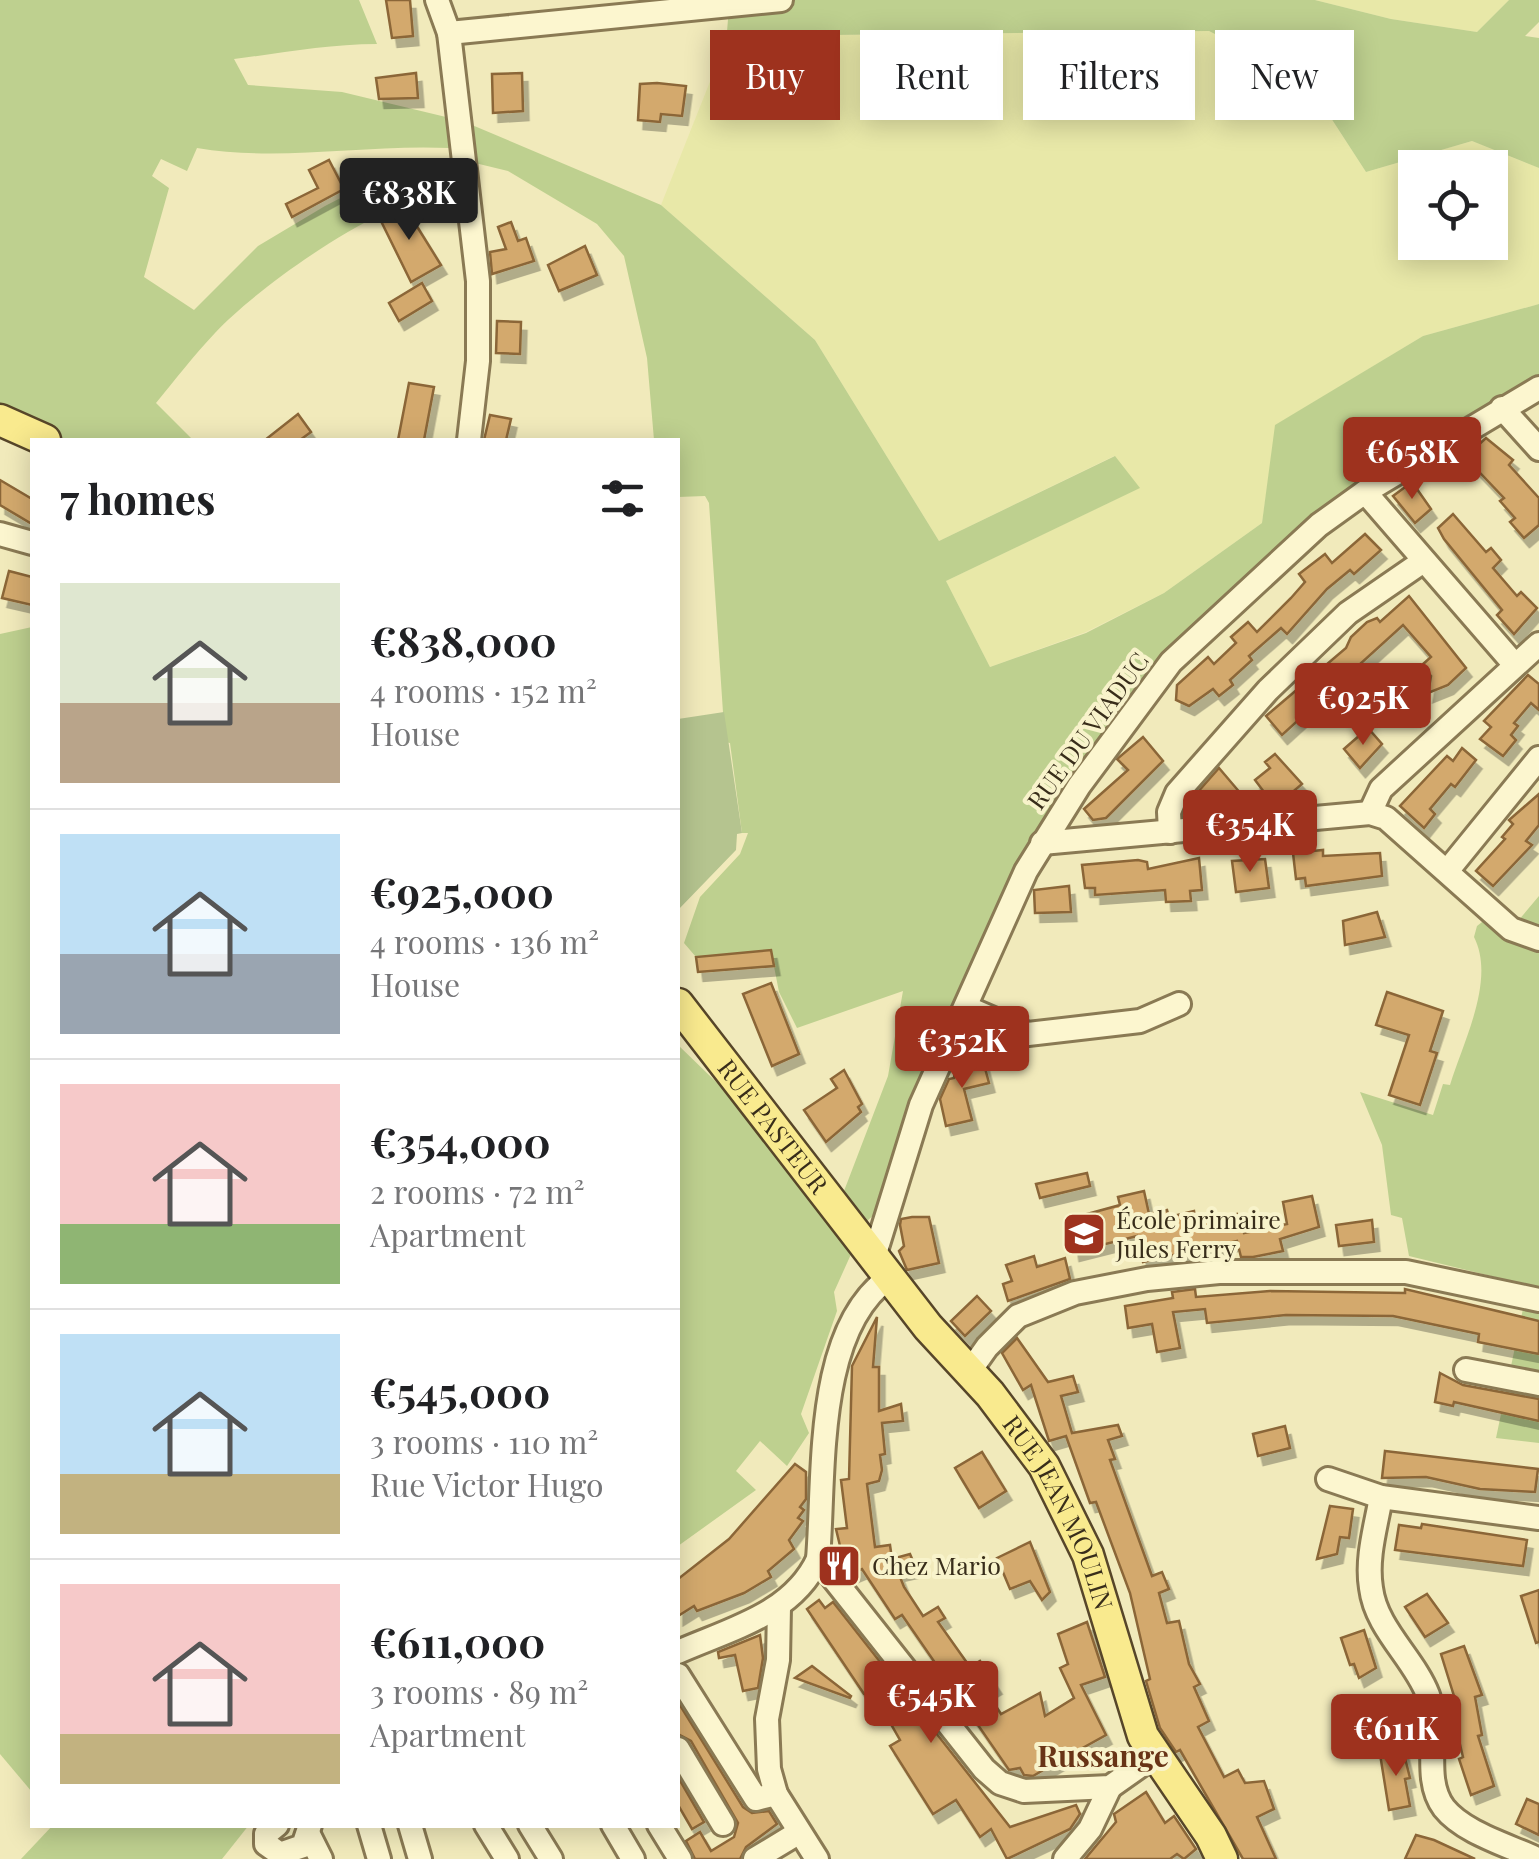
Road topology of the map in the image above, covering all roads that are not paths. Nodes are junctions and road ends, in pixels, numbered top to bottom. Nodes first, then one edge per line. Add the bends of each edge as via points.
1 (438, 0) edge
2 (781, 0) edge
3 (449, 32) junction
4 (1539, 388) edge
5 (1502, 408) junction
6 (0, 420) edge
7 (40, 438) edge
8 (469, 438) edge
9 (1539, 450) edge
10 (1365, 492) junction
11 (0, 534) edge
12 (30, 542) edge
13 (1422, 562) junction
14 (1539, 644) edge
15 (1515, 666) junction
16 (1539, 758) edge
17 (1370, 812) junction
18 (1170, 832) junction
19 (1042, 843) junction
20 (1448, 870) junction
21 (1539, 939) edge
22 (1179, 1004) dead end
23 (680, 1007) edge
24 (968, 1008) junction
25 (833, 1200) joint
26 (882, 1267) junction
27 (1539, 1300) edge
28 (1466, 1370) dead end
29 (970, 1372) junction
30 (1539, 1384) edge
31 (1328, 1479) dead end
32 (1381, 1497) junction
33 (1539, 1518) edge
34 (818, 1559) junction
35 (779, 1607) junction
36 (680, 1651) edge
37 (680, 1678) edge
38 (680, 1752) edge
39 (1154, 1756) junction
40 (1110, 1787) junction
41 (776, 1794) junction
42 (724, 1824) dead end
43 (273, 1828) edge
44 (370, 1828) edge
45 (411, 1828) edge
46 (488, 1828) edge
47 (532, 1828) edge
48 (616, 1828) edge
49 (662, 1828) edge
50 (310, 1830) edge
51 (798, 1833) junction
52 (281, 1857) edge
53 (321, 1859) edge
54 (379, 1859) edge
55 (420, 1859) edge
56 (507, 1859) edge
57 (551, 1859) edge
58 (634, 1859) edge
59 (680, 1859) edge
60 (755, 1859) edge
61 (817, 1859) edge
62 (1065, 1859) edge
63 (1222, 1859) edge
64 (1537, 1859) edge

1 - 3 street
2 - 3 street
3 - 8 street via 478,281
4 - 5 street, RUE DU VIADUC
5 - 9 street
5 - 10 street, RUE DU VIADUC
6 - 7 main road
10 - 13 street
10 - 19 street, RUE DU VIADUC via 1243,591 1171,662
11 - 12 street
13 - 15 street
13 - 18 street via 1348,614 1268,690 1177,793
14 - 15 street
15 - 17 street via 1381,788
16 - 20 street
17 - 18 street
17 - 20 street
18 - 19 street
19 - 24 street, RUE DU VIADUC
20 - 21 street via 1511,930
22 - 24 street via 1140,1020 1028,1034
23 - 25 main road, RUE PASTEUR
24 - 26 street, RUE DU VIADUC via 921,1105
25 - 26 main road, RUE JEAN MOULIN
26 - 29 main road, RUE JEAN MOULIN
26 - 34 street via 839,1346
27 - 29 street via 1406,1272 1219,1272 1075,1293 1018,1316
28 - 30 street
29 - 39 main road, RUE JEAN MOULIN via 1044,1466 1068,1512 1099,1588 1134,1715
31 - 32 street
32 - 33 street
32 - 64 street via 1371,1592 1429,1697 1440,1804 1455,1820
34 - 35 street via 809,1580
34 - 40 street via 1000,1783 1024,1791
35 - 36 street
35 - 41 street via 766,1744
37 - 41 street via 756,1799
38 - 42 street
39 - 40 street
39 - 63 main road, RUE JEAN MOULIN
40 - 62 street via 1090,1829
41 - 51 street
43 - 52 street via 266,1844
44 - 54 street
45 - 55 street
46 - 56 street
47 - 57 street
48 - 58 street
49 - 59 street
50 - 52 street via 303,1846
50 - 53 street
51 - 60 street
51 - 61 street

